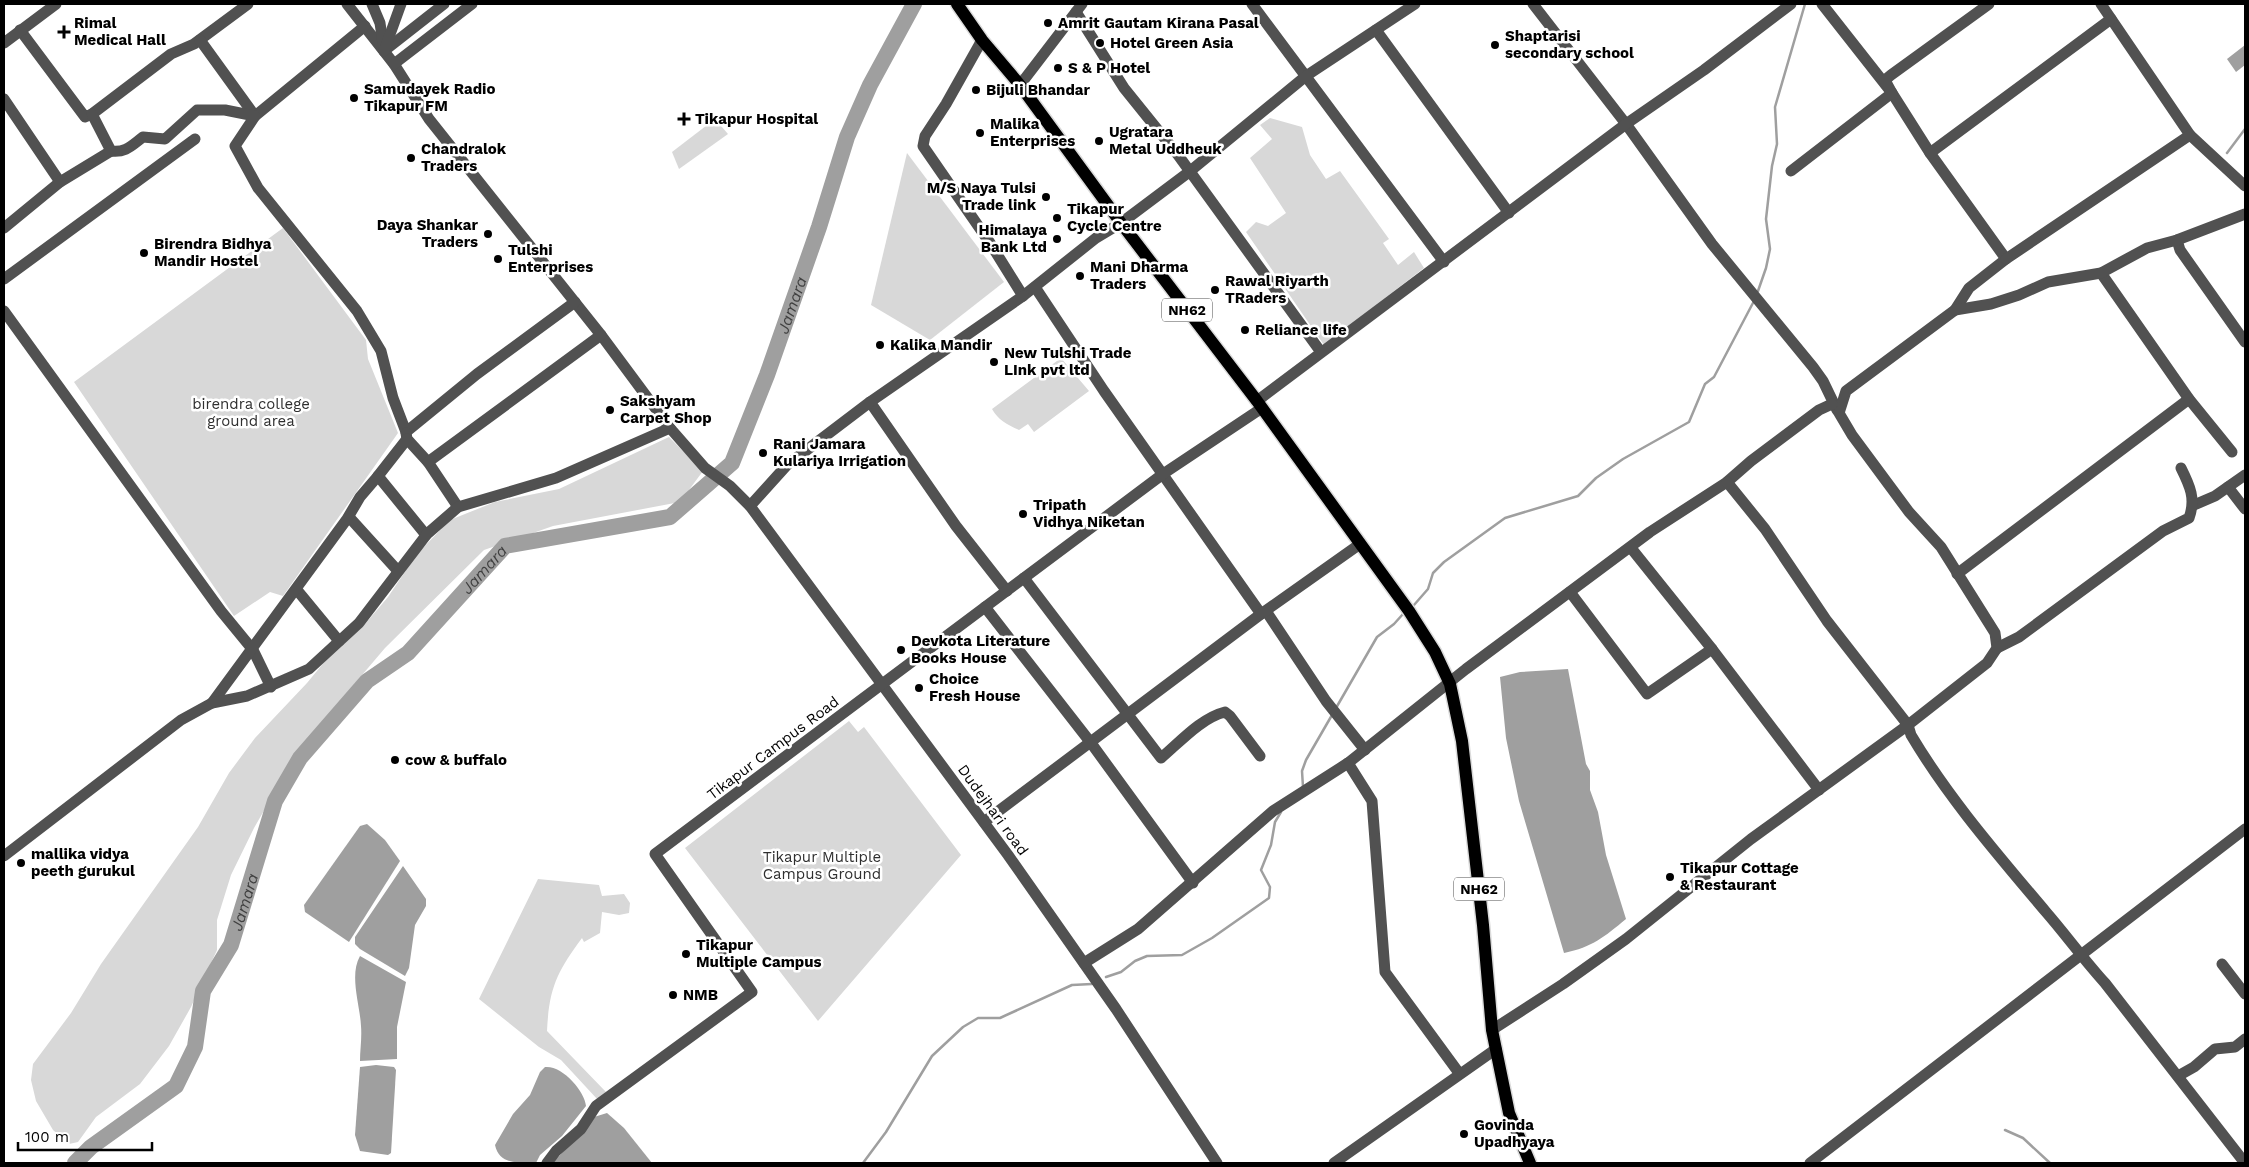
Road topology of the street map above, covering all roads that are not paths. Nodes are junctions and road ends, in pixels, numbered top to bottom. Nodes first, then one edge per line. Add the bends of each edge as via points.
1 (56, 4) edge
2 (248, 4) edge
3 (347, 4) edge
4 (372, 4) edge
5 (401, 4) edge
6 (444, 4) edge
7 (472, 4) edge
8 (1252, 4) edge
9 (1415, 4) edge
10 (1533, 4) edge
11 (1791, 4) edge
12 (1822, 4) edge
13 (1989, 4) edge
14 (2101, 4) edge
15 (960, 7) edge
16 (1079, 8) edge
17 (2111, 19) junction
18 (365, 26) junction
19 (20, 30) junction
20 (1376, 30) junction
21 (200, 40) junction
22 (982, 40) junction
23 (4, 43) edge
24 (384, 51) junction
25 (394, 64) junction
26 (1306, 76) junction
27 (1020, 85) junction
28 (1892, 93) junction
29 (4, 100) edge
30 (92, 114) junction
31 (255, 116) junction
32 (1626, 124) junction
33 (2190, 135) junction
34 (195, 139) dead end
35 (111, 151) junction
36 (1930, 153) junction
37 (1791, 171) dead end
38 (1189, 172) junction
39 (60, 182) junction
40 (2245, 186) edge
41 (1509, 213) junction
42 (2245, 214) edge
43 (1121, 223) junction
44 (4, 228) edge
45 (2177, 240) junction
46 (2006, 259) junction
47 (1444, 262) junction
48 (2101, 273) junction
49 (4, 279) edge
50 (1035, 287) junction
51 (1023, 296) junction
52 (575, 302) junction
53 (1955, 310) junction
54 (4, 311) edge
55 (601, 335) junction
56 (2245, 342) edge
57 (1318, 348) dead end
58 (2189, 399) junction
59 (870, 402) junction
60 (1260, 405) junction
61 (1836, 409) junction
62 (670, 428) junction
63 (406, 436) junction
64 (2232, 452) dead end
65 (428, 462) junction
66 (2181, 468) dead end
67 (1163, 474) junction
68 (2245, 475) edge
69 (378, 476) junction
70 (1727, 482) junction
71 (2228, 487) junction
72 (2194, 505) junction
73 (750, 506) junction
74 (458, 507) junction
75 (2245, 509) edge
76 (348, 517) junction
77 (426, 535) junction
78 (1360, 544) junction
79 (1631, 548) junction
80 (398, 571) junction
81 (1957, 574) junction
82 (1024, 578) junction
83 (296, 590) junction
84 (1007, 591) junction
85 (1570, 592) junction
86 (985, 607) junction
87 (1263, 612) junction
88 (339, 641) junction
89 (1997, 648) junction
90 (1712, 649) junction
91 (253, 650) junction
92 (1450, 684) junction
93 (271, 686) junction
94 (882, 686) junction
95 (212, 704) junction
96 (1128, 714) junction
97 (1908, 725) junction
98 (1090, 744) junction
99 (1364, 750) junction
100 (1260, 756) dead end
101 (1348, 763) junction
102 (1819, 790) junction
103 (984, 822) junction
104 (2245, 829) edge
105 (4, 856) edge
106 (1193, 882) junction
107 (2080, 957) junction
108 (1084, 963) junction
109 (2222, 964) dead end
110 (2245, 994) edge
111 (1492, 1030) junction
112 (2245, 1039) edge
113 (1496, 1049) junction
114 (1459, 1073) junction
115 (2178, 1076) junction
116 (547, 1163) edge
117 (1217, 1163) edge
118 (1334, 1163) edge
119 (1530, 1163) edge
120 (1810, 1163) edge
121 (2245, 1163) edge

1 - 19 street
2 - 21 street
3 - 18 street, Dudejhari road
4 - 24 street via 380,23
5 - 24 street
6 - 24 street
7 - 25 street
8 - 26 street
9 - 20 street
10 - 32 street
11 - 32 street, Tikapur Campus Road
12 - 28 street
13 - 28 street via 1885,80
14 - 17 street
15 - 22 main road, NH62
16 - 27 street
16 - 38 street via 1124,88
17 - 33 street
17 - 36 street
18 - 24 street, Dudejhari road
18 - 31 street
19 - 23 street
19 - 30 street via 85,116
20 - 26 street
20 - 41 street
21 - 30 street via 171,54
21 - 31 street
22 - 27 main road, NH62
22 - 51 street via 925,136 923,146
24 - 25 street, Dudejhari road
25 - 52 street, Dudejhari road via 429,119
26 - 38 street
26 - 47 street
27 - 43 main road, NH62
28 - 36 street
28 - 37 street
29 - 39 street
30 - 35 street
31 - 35 street via 225,110 197,110 165,139 143,137 125,151
31 - 63 street via 235,146 258,188 357,311 381,351
32 - 41 street, Tikapur Campus Road
32 - 61 street via 1712,244 1813,367
33 - 40 street
33 - 46 street
34 - 49 street
35 - 39 street
36 - 46 street
38 - 43 street
38 - 57 street
39 - 44 street
41 - 47 street, Tikapur Campus Road
42 - 45 street
43 - 50 street via 1096,238
43 - 60 main road, NH62
45 - 48 street via 2147,248
45 - 56 street via 2180,250
46 - 53 street via 1969,288
47 - 60 street, Tikapur Campus Road
48 - 53 street via 2048,282 1991,304
48 - 58 street
50 - 51 street
50 - 67 street
51 - 59 street
52 - 55 street, Dudejhari road
52 - 63 street via 478,374
53 - 61 street via 1846,390
54 - 91 street via 221,611
55 - 62 street, Dudejhari road
55 - 65 street
58 - 64 street
58 - 81 street
59 - 73 street via 787,465
59 - 84 street via 956,526
60 - 67 street, Tikapur Campus Road
60 - 78 main road, NH62
61 - 70 street via 1819,410
61 - 81 street via 1908,512 1941,547
62 - 73 street, Dudejhari road via 705,468
62 - 74 street via 556,478
63 - 65 street
63 - 69 street
65 - 74 street
66 - 72 street
67 - 82 street, Tikapur Campus Road
67 - 87 street
68 - 71 street
69 - 76 street
69 - 77 street
70 - 79 street
70 - 97 street
71 - 72 street
71 - 75 street
72 - 89 street via 2189,518 2164,531 2019,637
73 - 94 street, Dudejhari road
74 - 77 street
76 - 80 street
76 - 83 street
77 - 80 street
78 - 87 street
78 - 92 main road, NH62 via 1412,616 1435,652
79 - 85 street
79 - 90 street
80 - 88 street via 359,622
81 - 89 street via 1995,633
82 - 84 street, Tikapur Campus Road
82 - 96 street
83 - 88 street
83 - 91 street
84 - 86 street, Tikapur Campus Road
85 - 90 street via 1647,694
85 - 92 street
86 - 94 street, Tikapur Campus Road
86 - 98 street
87 - 96 street
87 - 99 street
88 - 93 street via 308,669
89 - 97 street via 1987,663
90 - 102 street
91 - 93 street
91 - 95 street
92 - 99 street
92 - 111 main road, NH62 via 1465,767
93 - 95 street via 247,696
94 - 103 street, Dudejhari road
94 - 116 street, Tikapur Campus Road via 655,854 752,992 596,1106 581,1129
95 - 105 street via 181,720
96 - 98 street
96 - 100 street via 1161,758 1196,728 1225,712
97 - 102 street
97 - 107 street via 1917,745 1984,838 2059,926
98 - 103 street
98 - 106 street
99 - 101 street
101 - 106 street via 1273,811
101 - 114 street via 1372,801 1385,972
102 - 111 street via 1751,839 1626,939
103 - 108 street, Dudejhari road
104 - 107 street
106 - 108 street via 1138,929
107 - 115 street via 2105,983
107 - 120 street
108 - 117 street, Dudejhari road
109 - 110 street
111 - 113 main road, NH62
112 - 115 street via 2235,1047 2214,1049
113 - 114 street
113 - 119 main road, NH62 via 1509,1113
114 - 118 street
115 - 121 street

